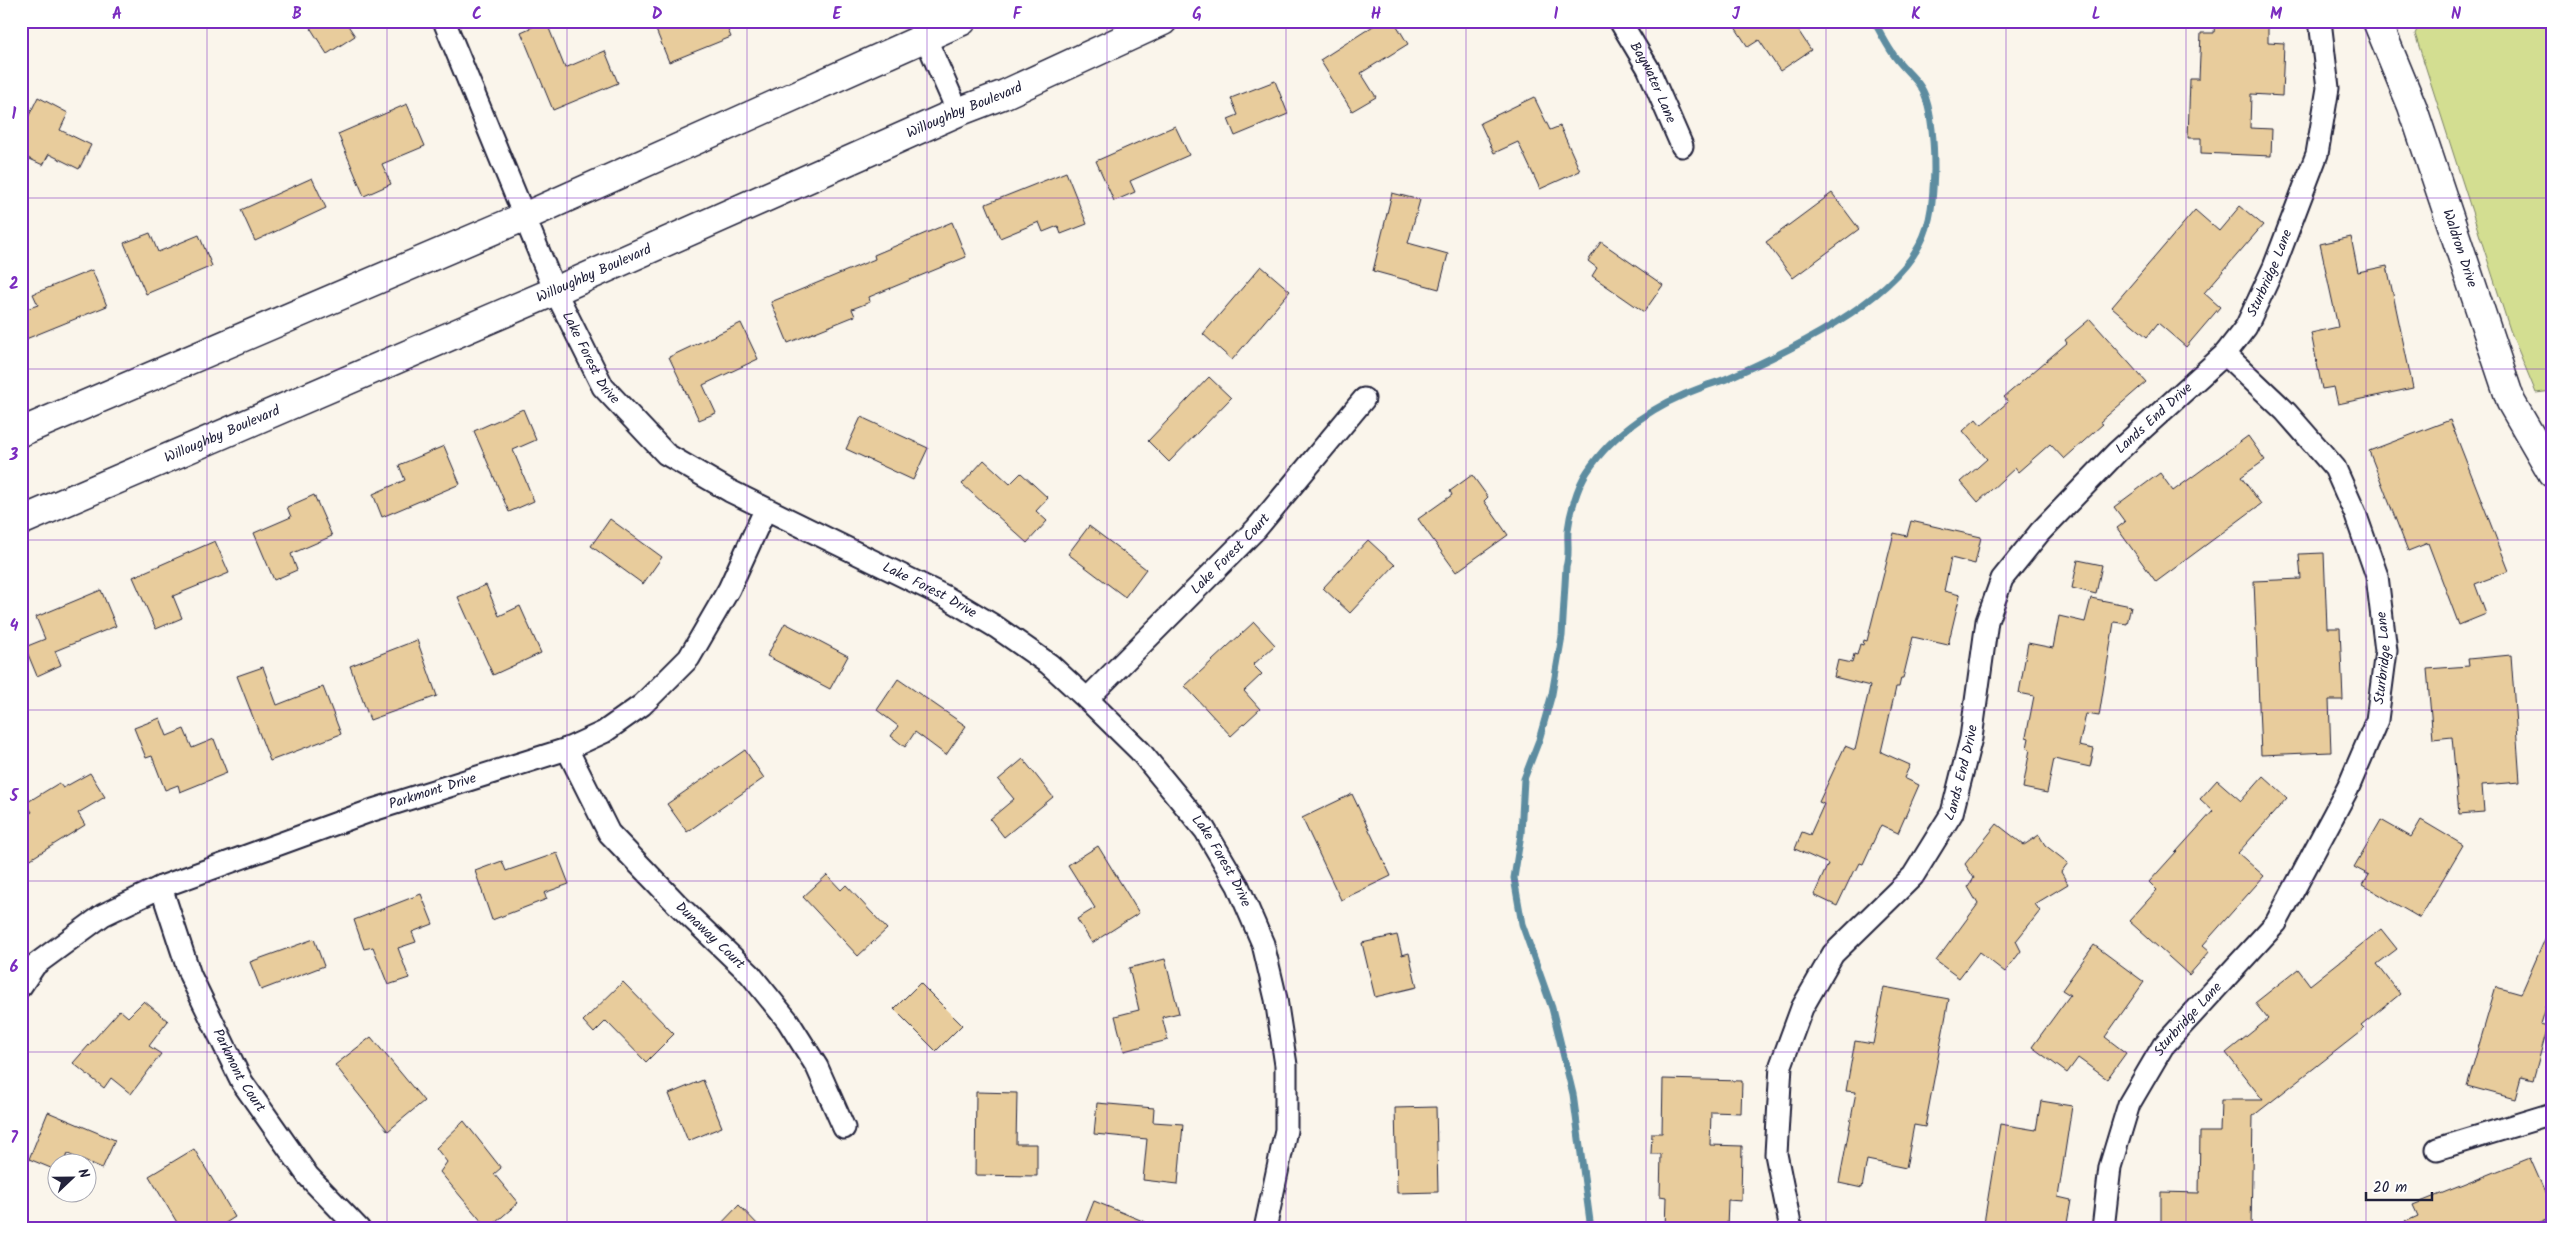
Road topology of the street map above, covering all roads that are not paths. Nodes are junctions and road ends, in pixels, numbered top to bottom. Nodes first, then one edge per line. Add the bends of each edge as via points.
1 (444, 21) edge
2 (962, 21) edge
3 (1164, 21) edge
4 (1620, 21) edge
5 (2320, 21) edge
6 (2377, 21) edge
7 (922, 29) edge
8 (958, 112) junction
9 (1682, 146) dead end
10 (526, 216) junction
11 (555, 291) junction
12 (2224, 354) junction
13 (1364, 399) dead end
14 (21, 432) edge
15 (2552, 473) edge
16 (765, 510) junction
17 (21, 521) edge
18 (1087, 699) junction
19 (567, 749) junction
20 (161, 887) junction
21 (21, 986) edge
22 (2552, 1114) edge
23 (844, 1128) dead end
24 (2438, 1149) dead end
25 (359, 1229) edge
26 (1265, 1229) edge
27 (1791, 1229) edge
28 (2103, 1229) edge

1 - 10 street, Lake Forest Drive
2 - 7 street
3 - 8 street, Willoughby Boulevard via 1005,94
4 - 9 street, Baywater Lane via 1648,68
5 - 12 street, Sturbridge Lane via 2328,88 2317,154 2274,268 2250,319
6 - 15 street, Waldron Drive via 2412,106 2511,402
7 - 8 street
7 - 10 street
8 - 11 street, Willoughby Boulevard
10 - 11 street, Lake Forest Drive
10 - 14 street
11 - 16 street, Lake Forest Drive via 603,387 666,454
11 - 17 street, Willoughby Boulevard
12 - 27 street, Lands End Drive via 2117,452 2040,532 2002,579 1987,621 1971,738 1952,813 1913,876 1833,954 1802,1008 1781,1065 1776,1154
12 - 28 street, Sturbridge Lane via 2286,412 2335,468 2355,513 2377,576 2386,651 2377,720 2348,788 2276,923 2164,1046 2129,1104 2110,1167
13 - 18 street, Lake Forest Court via 1256,529
16 - 18 street, Lake Forest Drive via 946,597 1048,664
16 - 19 street, Parkmont Drive via 729,589 689,658 642,705 604,732
18 - 26 street, Lake Forest Drive via 1140,751 1205,830 1238,886 1263,944 1276,999 1286,1065 1286,1130
19 - 20 street, Parkmont Drive via 373,810
19 - 23 street, Dunaway Court via 609,833 750,974 788,1021 817,1067
20 - 21 street, Parkmont Drive via 103,915 35,965
20 - 25 street, Parkmont Court via 190,975 242,1082 308,1176
22 - 24 street

